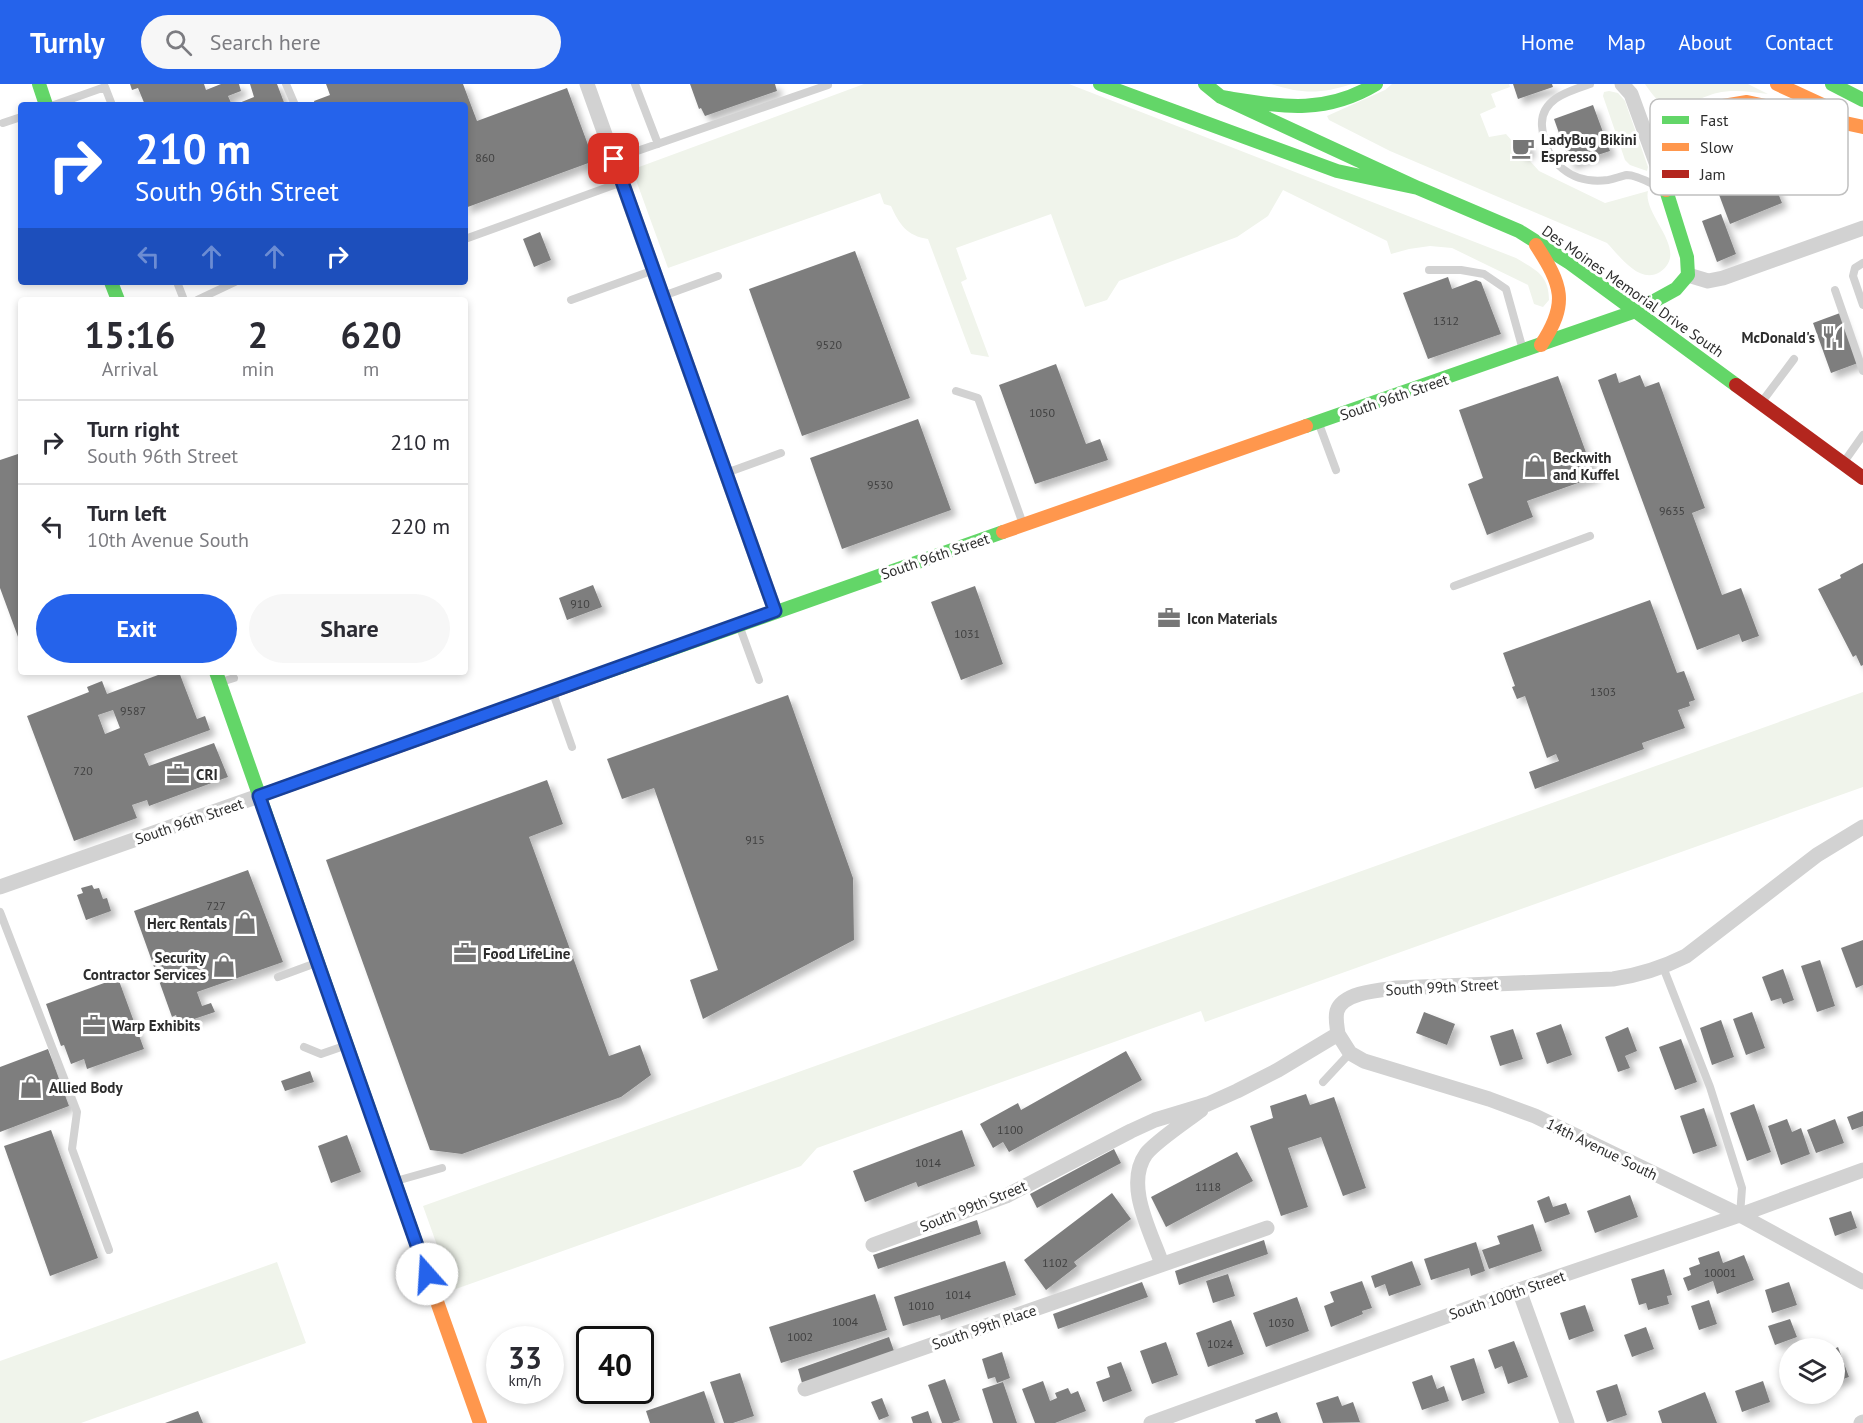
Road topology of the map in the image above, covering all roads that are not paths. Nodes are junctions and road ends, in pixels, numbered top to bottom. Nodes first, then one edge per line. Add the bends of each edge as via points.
1 (39, 84) edge
2 (286, 84) edge
3 (587, 84) edge
4 (635, 84) edge
5 (827, 84) edge
6 (1100, 84) edge
7 (1205, 84) edge
8 (1376, 84) edge
9 (1590, 84) edge
10 (1622, 84) edge
11 (1777, 84) edge
12 (1832, 84) edge
13 (104, 85) edge
14 (1221, 97) junction
15 (1808, 99) edge
16 (1863, 100) edge
17 (45, 102) edge
18 (62, 102) edge
19 (111, 102) edge
20 (294, 102) edge
21 (18, 118) edge
22 (1848, 119) edge
23 (3, 123) dead end
24 (1848, 123) edge
25 (1863, 126) edge
26 (658, 144) junction
27 (1650, 147) edge
28 (614, 159) junction
29 (622, 182) junction
30 (1650, 184) edge
31 (1418, 188) junction
32 (1668, 195) edge
33 (1863, 228) edge
34 (468, 237) edge
35 (1533, 240) junction
36 (1863, 264) edge
37 (654, 270) junction
38 (1429, 270) dead end
39 (1688, 275) junction
40 (718, 276) dead end
41 (229, 285) edge
42 (1835, 290) dead end
43 (663, 296) junction
44 (203, 297) edge
45 (571, 300) dead end
46 (1863, 305) edge
47 (1636, 311) junction
48 (1541, 345) junction
49 (1523, 351) junction
50 (1794, 358) dead end
51 (1863, 371) edge
52 (956, 391) dead end
53 (1761, 403) junction
54 (1319, 423) junction
55 (1863, 435) edge
56 (781, 453) dead end
57 (1843, 463) junction
58 (1336, 470) dead end
59 (726, 473) junction
60 (1863, 478) edge
61 (1023, 525) junction
62 (1590, 536) dead end
63 (1455, 586) dead end
64 (775, 611) junction
65 (739, 624) junction
66 (218, 677) edge
67 (234, 678) dead end
68 (759, 680) dead end
69 (552, 692) junction
70 (573, 747) dead end
71 (259, 796) junction
72 (1863, 827) edge
73 (0, 886) edge
74 (0, 912) edge
75 (318, 963) junction
76 (1663, 967) junction
77 (278, 977) dead end
78 (1338, 1034) junction
79 (347, 1045) junction
80 (304, 1047) dead end
81 (1350, 1053) junction
82 (1323, 1082) dead end
83 (1208, 1104) junction
84 (442, 1168) dead end
85 (1863, 1170) edge
86 (394, 1181) junction
87 (1740, 1215) junction
88 (1267, 1228) dead end
89 (873, 1245) dead end
90 (109, 1250) dead end
91 (1162, 1264) junction
92 (1863, 1282) edge
93 (1519, 1290) junction
94 (805, 1389) dead end
95 (480, 1423) edge
96 (1151, 1423) edge
97 (1567, 1423) edge

1 - 17 main road
2 - 20 lane
3 - 28 street
4 - 26 lane
5 - 26 lane
6 - 31 main road via 1337,171
7 - 14 main road, Des Moines Memorial Drive South
8 - 14 main road via 1344,101 1319,107 1290,108
9 - 30 lane via 1566,92 1545,110 1543,137 1550,156 1571,175 1586,180 1628,175
10 - 27 street via 1630,94
11 - 15 main road
12 - 16 main road
13 - 18 lane
13 - 19 lane
14 - 31 main road, Des Moines Memorial Drive South
21 - 23 lane
22 - 25 main road
24 - 25 main road
26 - 28 lane
28 - 29 street
29 - 34 lane
29 - 37 street
31 - 35 main road, Des Moines Memorial Drive South
32 - 39 main road via 1687,257
33 - 39 street via 1723,278 1708,281
35 - 47 main road, Des Moines Memorial Drive South
35 - 48 main road via 1551,268 1560,293 1561,309 1554,328
36 - 46 lane via 1855,268 1853,276
37 - 43 street
37 - 45 lane
38 - 49 lane via 1484,274 1506,289
39 - 47 main road, South 96th Street via 1676,289
40 - 43 lane
41 - 44 lane
42 - 51 lane
43 - 59 street
47 - 48 main road, South 96th Street
47 - 53 main road, Des Moines Memorial Drive South
48 - 49 main road, South 96th Street
49 - 54 main road, South 96th Street
50 - 53 lane
52 - 61 lane via 978,398
53 - 57 main road, Des Moines Memorial Drive South
54 - 58 lane
54 - 61 main road, South 96th Street
55 - 57 lane
56 - 59 lane
57 - 60 main road, Des Moines Memorial Drive South
59 - 64 street
61 - 64 main road, South 96th Street
62 - 63 lane
64 - 65 main road, South 96th Street
65 - 68 lane
65 - 69 main road, South 96th Street
66 - 67 lane
66 - 71 main road
69 - 70 lane
69 - 71 main road, South 96th Street
71 - 73 street, South 96th Street
71 - 75 main road
72 - 76 street, South 99th Street via 1817,855 1686,956
74 - 90 lane via 77,1112 72,1149
75 - 77 lane
75 - 79 main road
76 - 78 street, South 99th Street via 1613,979 1368,992 1345,1000 1338,1008
76 - 87 lane via 1710,1087 1742,1188
78 - 81 street
78 - 83 street, South 99th Street via 1278,1070
79 - 80 lane via 321,1054
79 - 86 main road
81 - 82 lane
81 - 87 street, 14th Avenue South via 1364,1061 1535,1116
83 - 89 street, South 99th Street via 1155,1120 1006,1196
83 - 91 street via 1147,1152 1140,1166 1138,1194
84 - 86 lane
85 - 87 street, South 100th Street
86 - 95 main road
87 - 92 street, 14th Avenue South
87 - 93 street, South 100th Street
88 - 91 street, South 99th Place
91 - 94 street, South 99th Place
93 - 96 street, South 100th Street
93 - 97 street

